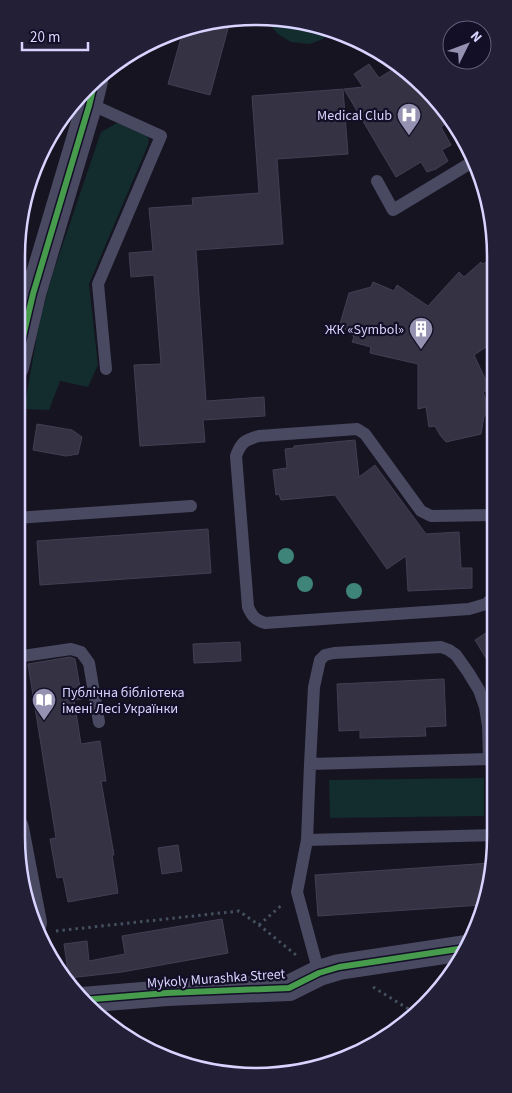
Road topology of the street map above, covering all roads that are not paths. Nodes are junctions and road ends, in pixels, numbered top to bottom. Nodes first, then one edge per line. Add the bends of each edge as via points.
1 (92, 94) edge
2 (89, 106) junction
3 (467, 164) edge
4 (377, 181) dead end
5 (25, 329) edge
6 (106, 369) dead end
7 (191, 506) dead end
8 (487, 515) edge
9 (25, 517) edge
10 (487, 603) edge
11 (25, 656) edge
12 (487, 720) edge
13 (99, 722) dead end
14 (487, 760) edge
15 (310, 764) junction
16 (487, 835) edge
17 (307, 840) junction
18 (27, 864) edge
19 (45, 927) edge
20 (457, 951) edge
21 (319, 973) junction
22 (92, 999) edge

1 - 2 street
2 - 5 street
2 - 6 lane via 161,136 98,284
3 - 4 lane via 393,210
7 - 9 lane
8 - 10 lane via 431,516 421,511 365,434 357,429 259,436 248,439 236,456 248,607 258,621 469,609
11 - 13 lane via 71,649 82,652 90,663
12 - 15 lane via 479,690 456,655 449,650 441,647 325,655 320,660 314,687
14 - 15 lane
15 - 17 lane
16 - 17 lane
17 - 21 lane via 297,892
18 - 19 street
20 - 21 street, Mykoly Murashka Street via 339,967
21 - 22 street, Mykoly Murashka Street via 289,988

